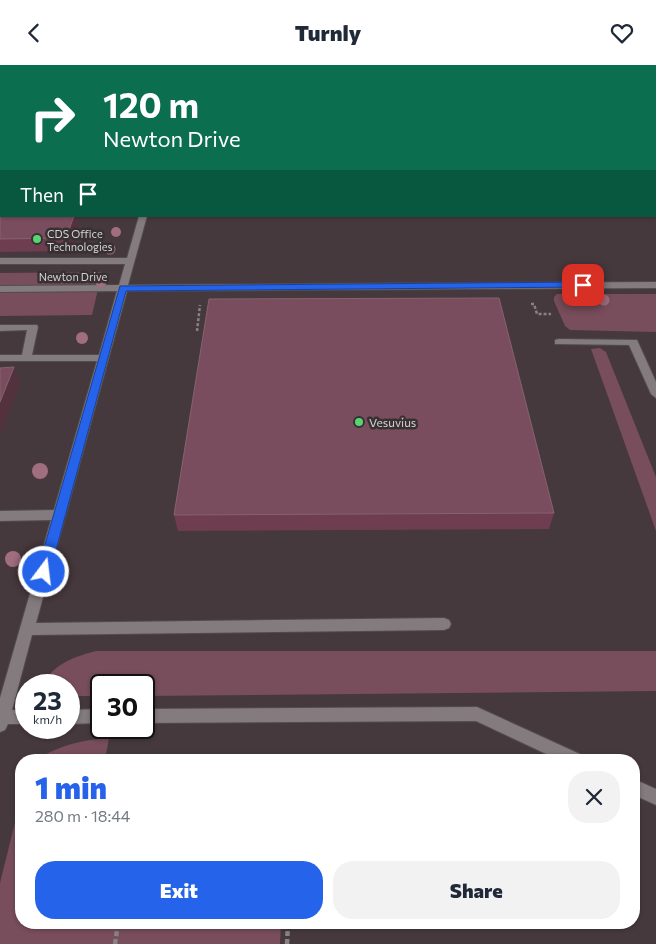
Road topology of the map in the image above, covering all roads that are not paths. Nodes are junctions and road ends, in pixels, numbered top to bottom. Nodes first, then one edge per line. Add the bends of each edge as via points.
1 (143, 217) edge
2 (0, 261) edge
3 (130, 261) junction
4 (656, 285) edge
5 (123, 288) junction
6 (0, 289) edge
7 (0, 328) edge
8 (559, 341) dead end
9 (0, 358) edge
10 (26, 358) junction
11 (103, 358) junction
12 (656, 394) edge
13 (59, 515) junction
14 (0, 516) edge
15 (444, 624) dead end
16 (28, 629) junction
17 (155, 716) edge
18 (15, 719) edge
19 (1, 721) edge
20 (563, 754) edge
21 (640, 790) edge
22 (656, 797) edge

1 - 3 street
2 - 3 street
3 - 5 street
4 - 5 street, Newton Drive
5 - 6 street, Newton Drive
5 - 11 street
7 - 10 street via 34,327
8 - 12 street via 633,341
9 - 10 street
10 - 11 street
11 - 13 street
13 - 14 street
13 - 16 street
15 - 16 street
16 - 19 street
17 - 20 street via 477,714
18 - 19 street
21 - 22 street

